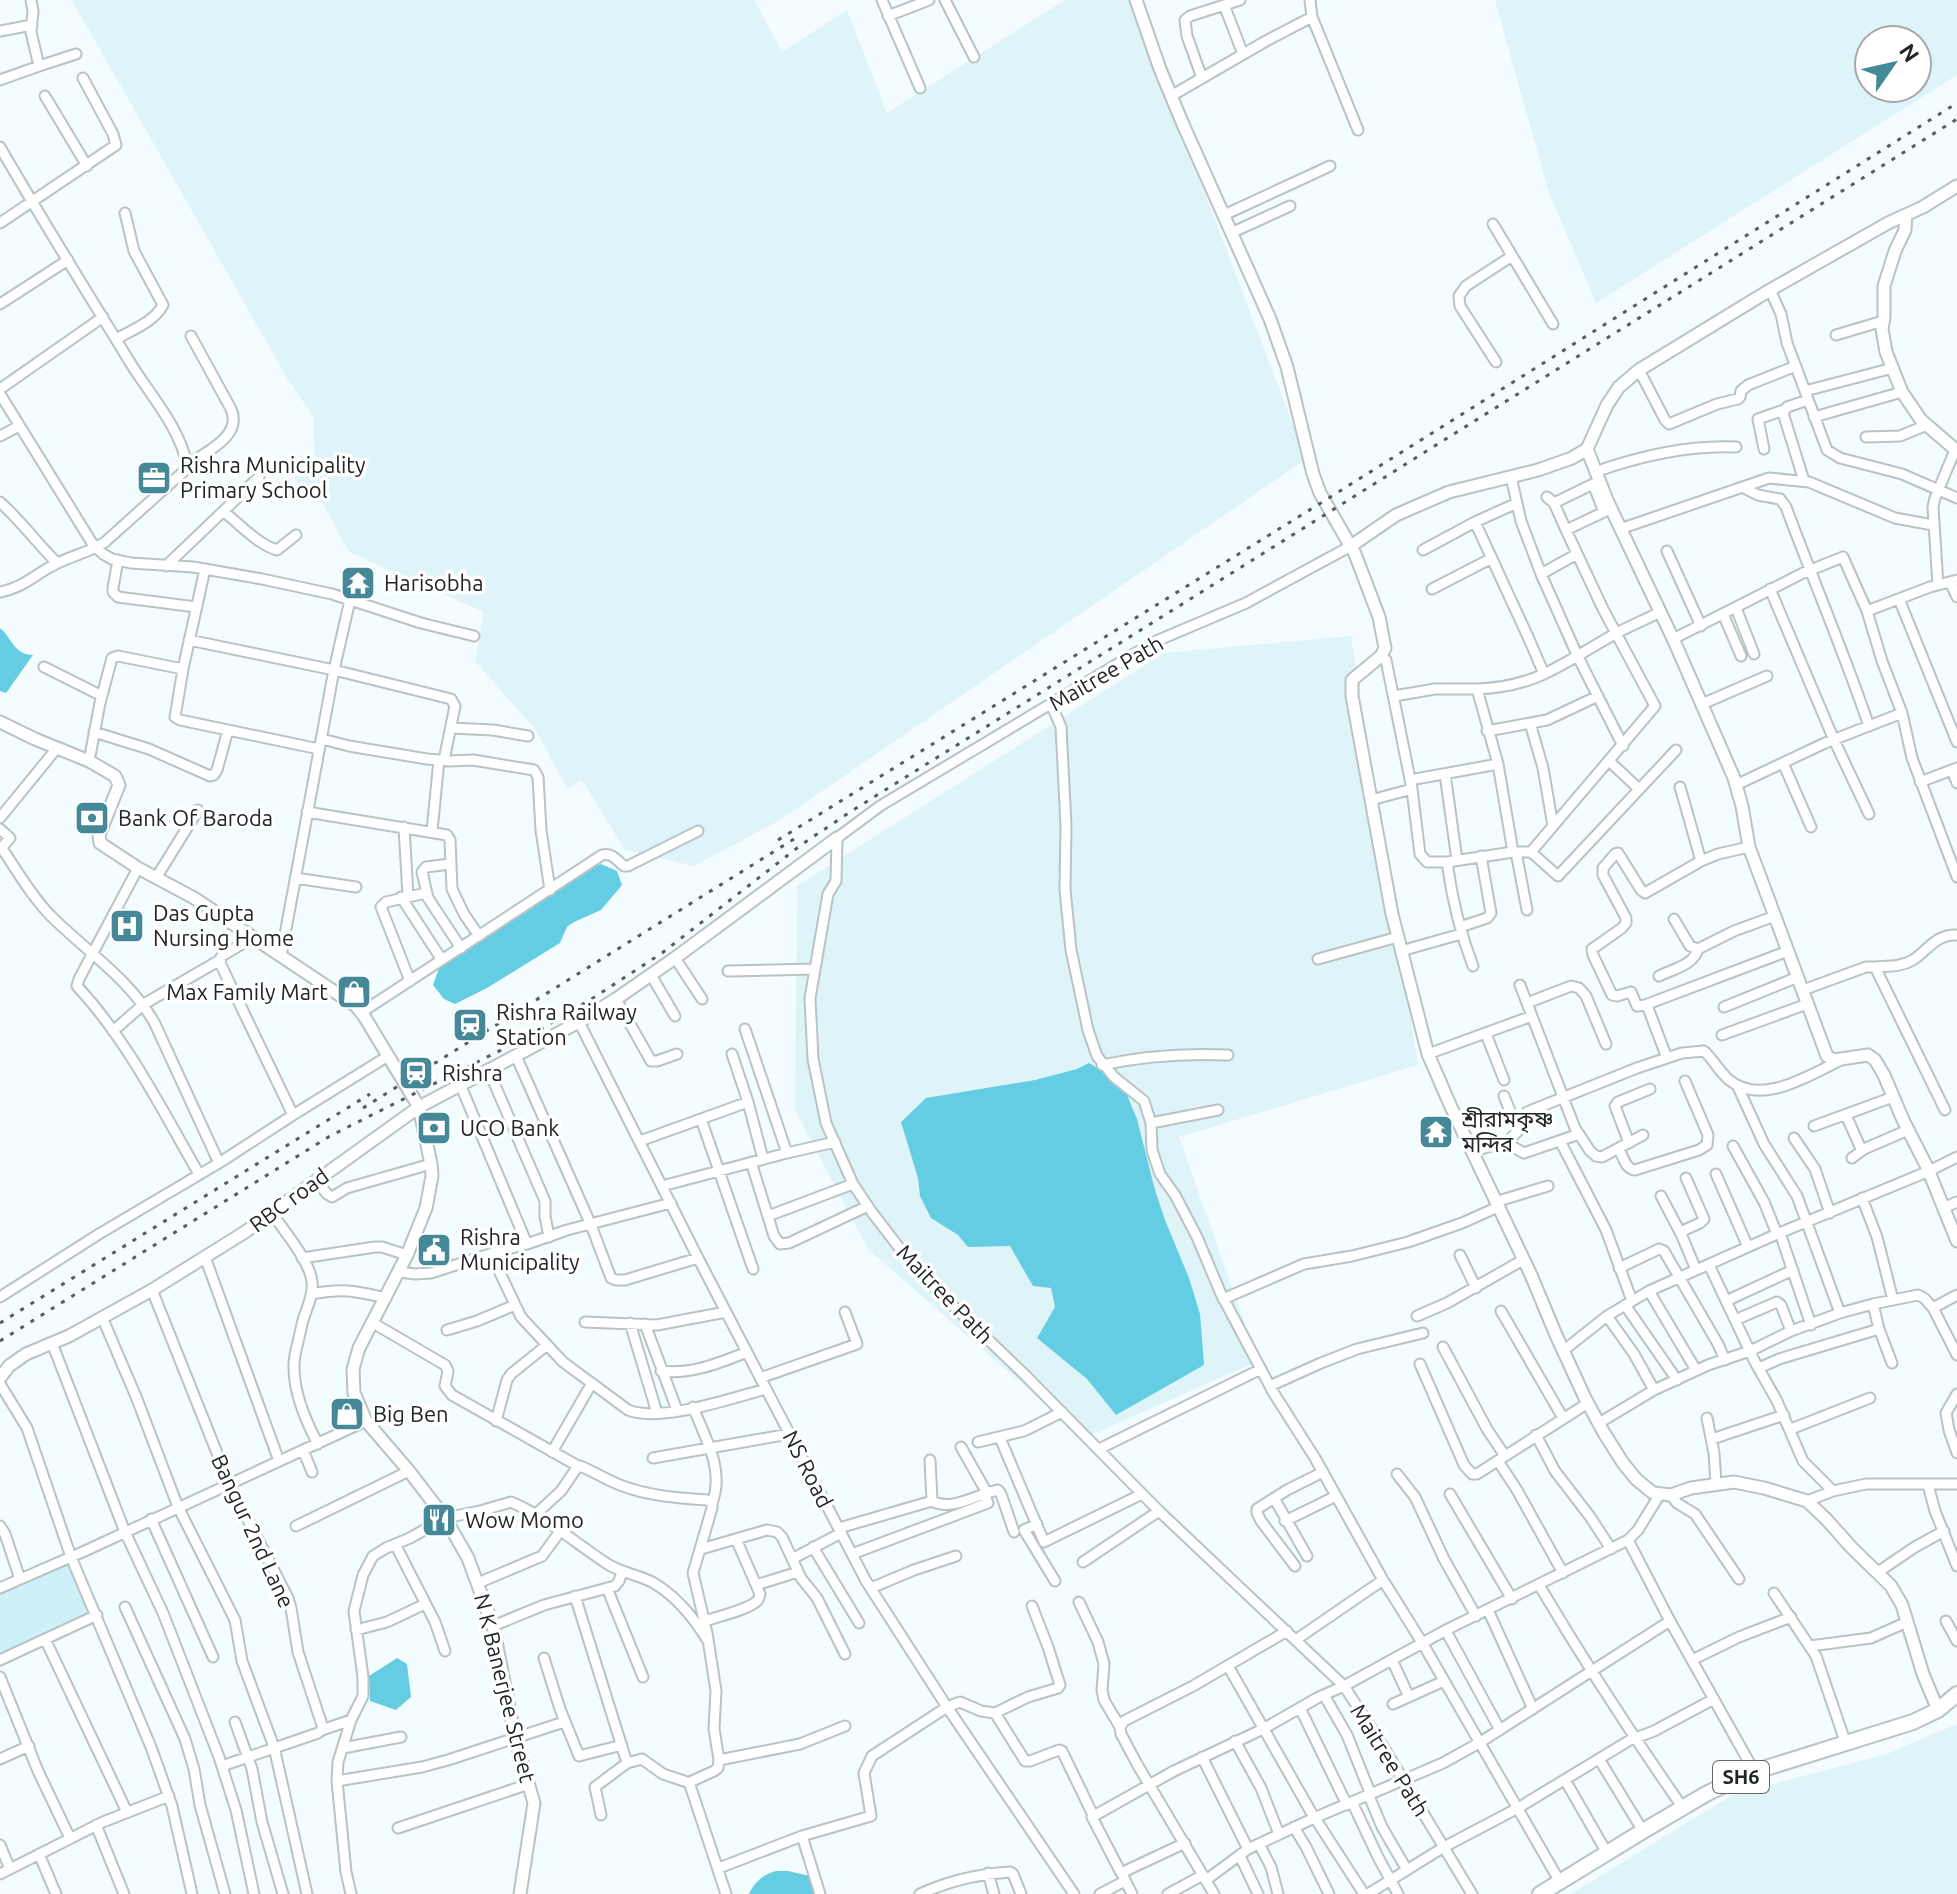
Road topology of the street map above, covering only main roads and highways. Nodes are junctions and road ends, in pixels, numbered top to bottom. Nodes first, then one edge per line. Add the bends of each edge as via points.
1 (1957, 1694) edge
2 (1540, 1894) edge

1 - 2 main road, SH6 via 1913,1722 1754,1771 1706,1794

